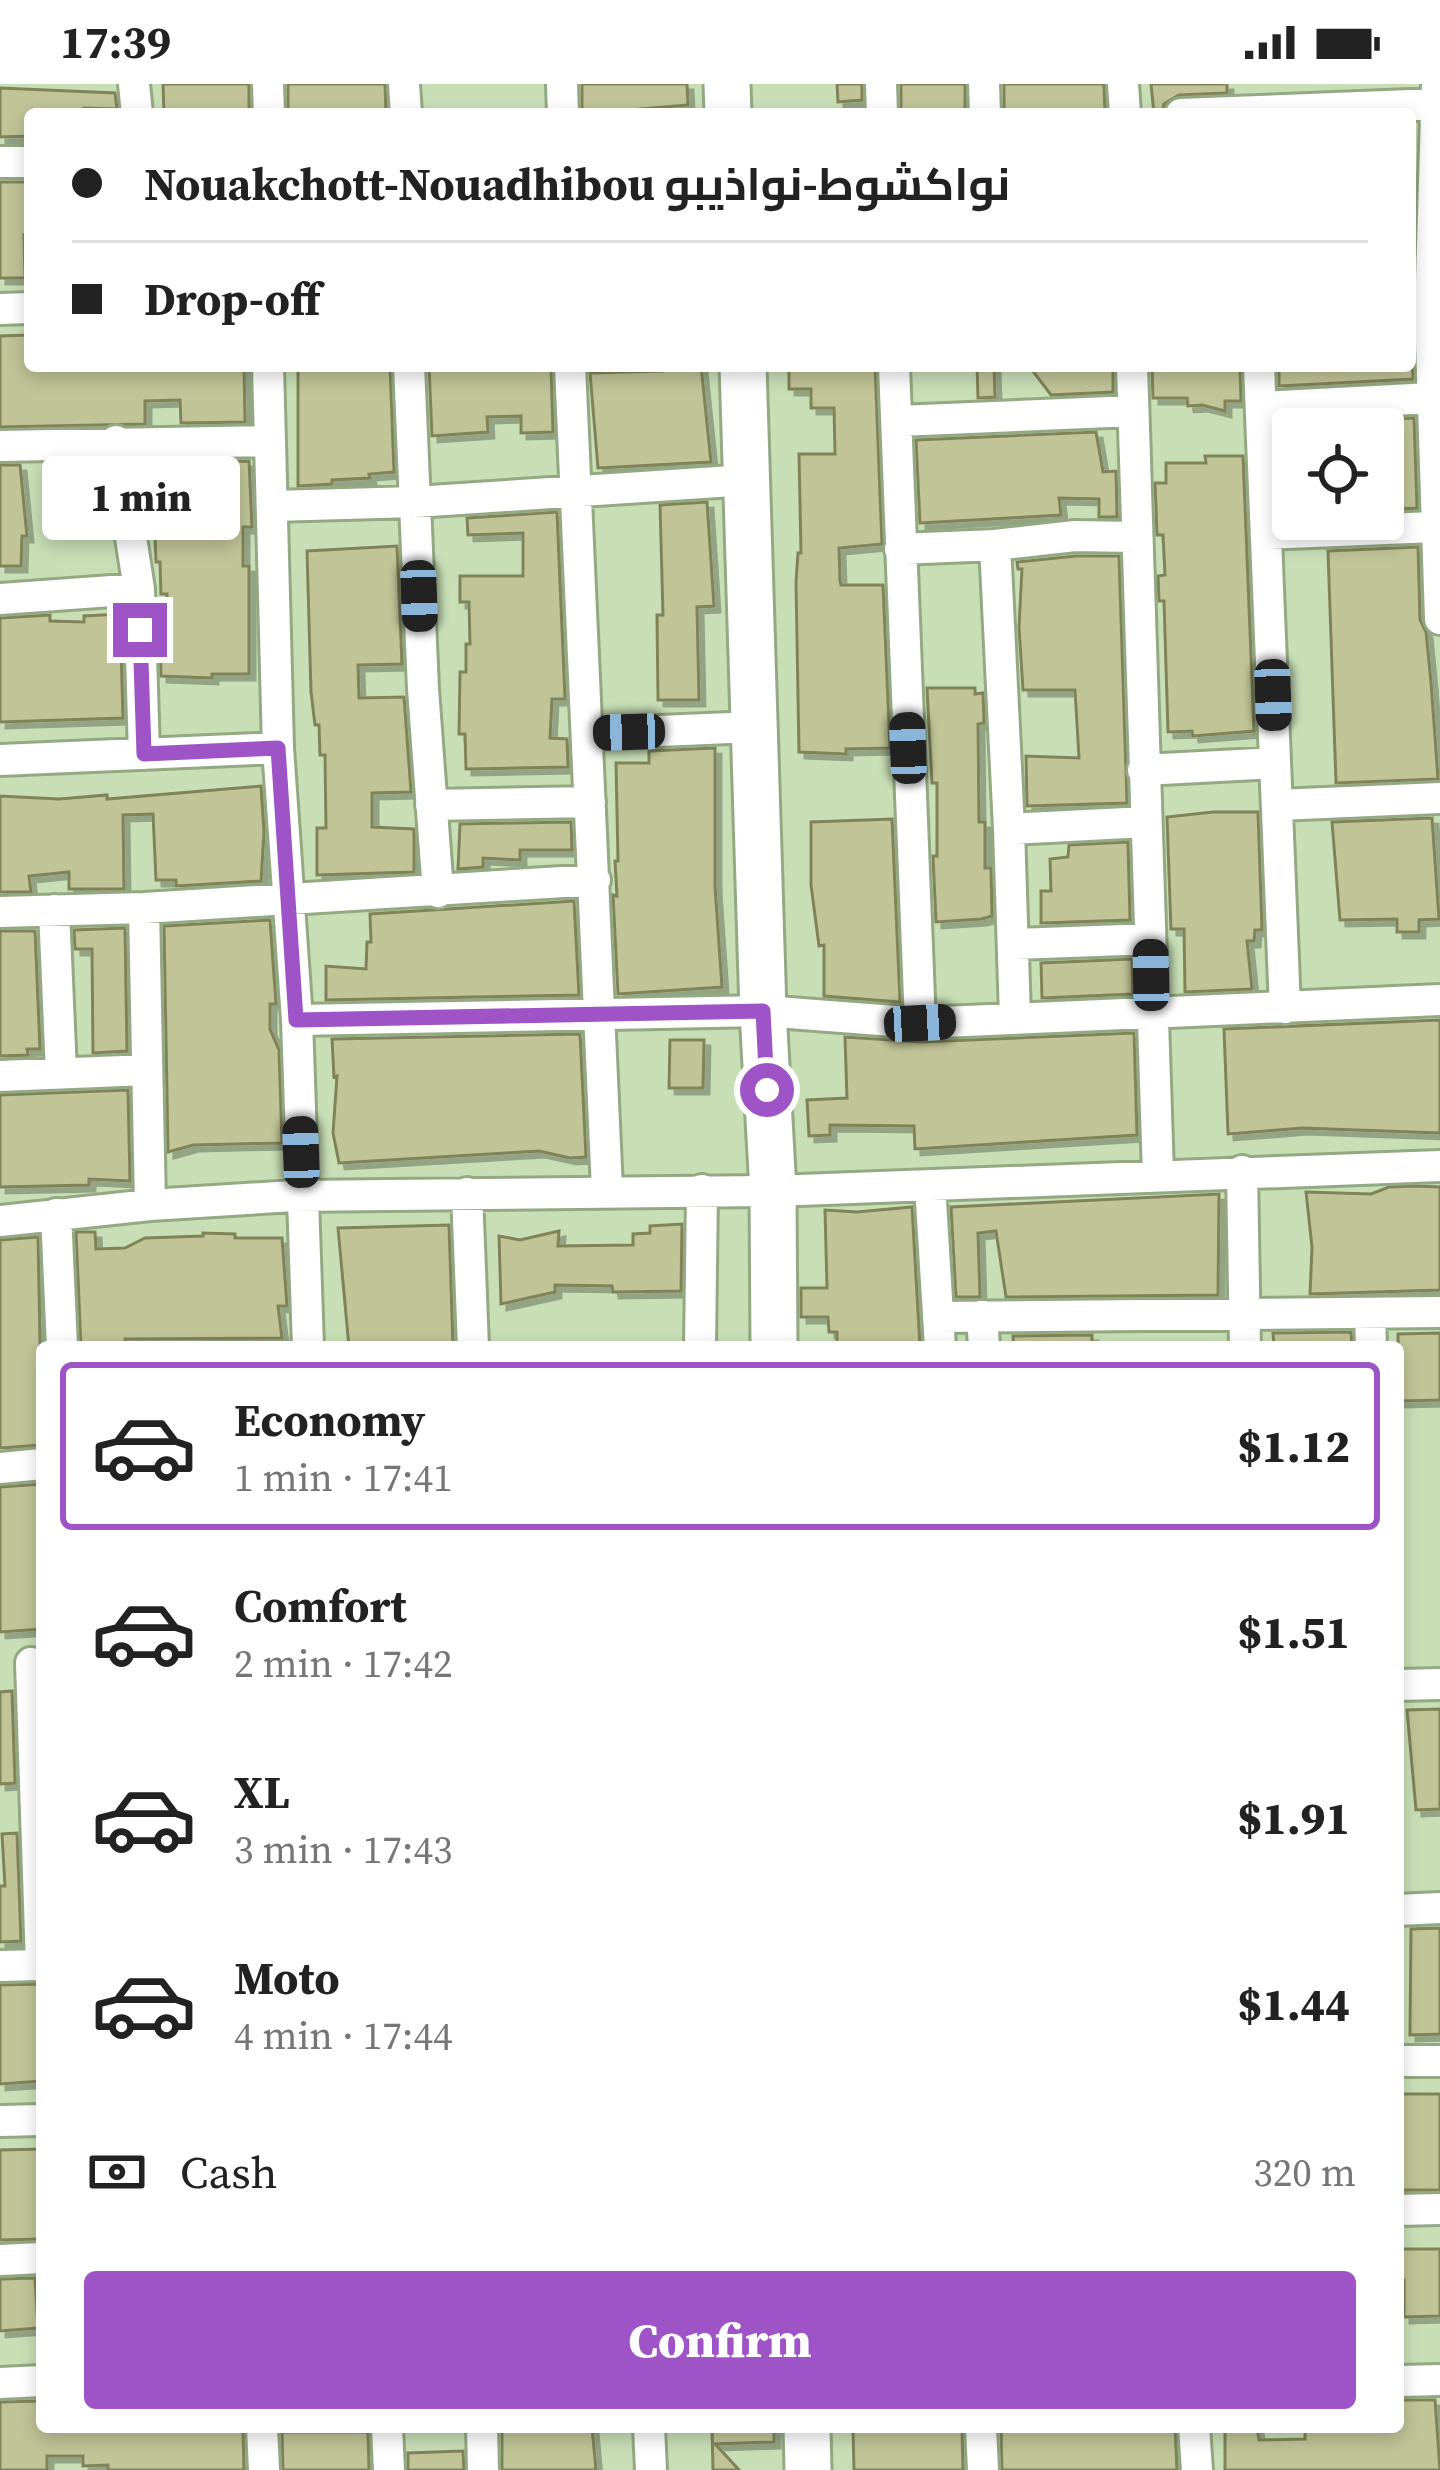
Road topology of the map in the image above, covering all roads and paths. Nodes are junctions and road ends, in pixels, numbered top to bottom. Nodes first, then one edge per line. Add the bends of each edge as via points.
1 (1437, 94) edge
2 (1271, 97) edge
3 (1212, 108) edge
4 (1437, 233) edge
5 (1420, 266) edge
6 (1435, 313) edge
7 (268, 372) edge
8 (410, 372) edge
9 (571, 372) edge
10 (743, 372) edge
11 (894, 372) edge
12 (1132, 372) edge
13 (1259, 372) edge
14 (1262, 407) junction
15 (1133, 411) junction
16 (1434, 418) edge
17 (898, 422) junction
18 (116, 441) junction
19 (268, 441) junction
20 (0, 446) edge
21 (748, 480) junction
22 (578, 492) junction
23 (415, 502) junction
24 (272, 506) junction
25 (1435, 527) junction
26 (1266, 534) junction
27 (1135, 537) junction
28 (994, 545) junction
29 (900, 549) junction
30 (139, 589) junction
31 (0, 598) edge
32 (1440, 619) edge
33 (754, 727) junction
34 (588, 734) junction
35 (278, 748) junction
36 (144, 754) junction
37 (0, 760) edge
38 (1275, 763) junction
39 (1143, 770) junction
40 (1440, 798) edge
41 (590, 802) junction
42 (431, 805) junction
43 (1278, 805) junction
44 (1146, 822) junction
45 (1009, 829) junction
46 (595, 880) junction
47 (437, 892) junction
48 (287, 900) junction
49 (144, 908) junction
50 (55, 910) junction
51 (0, 912) edge
52 (1150, 939) junction
53 (1014, 944) junction
54 (1440, 1000) edge
55 (1286, 1008) junction
56 (763, 1011) junction
57 (1153, 1012) junction
58 (602, 1013) junction
59 (1015, 1018) junction
60 (296, 1020) junction
61 (920, 1023) junction
62 (147, 1070) junction
63 (61, 1073) junction
64 (0, 1076) edge
65 (1440, 1166) edge
66 (1242, 1171) junction
67 (1158, 1175) junction
68 (930, 1185) junction
69 (607, 1190) junction
70 (702, 1190) junction
71 (773, 1191) junction
72 (466, 1193) junction
73 (302, 1196) junction
74 (150, 1205) junction
75 (56, 1214) junction
76 (0, 1221) edge
77 (1370, 1312) junction
78 (1440, 1312) edge
79 (1096, 1314) junction
80 (1243, 1314) junction
81 (983, 1331) edge
82 (940, 1332) edge
83 (62, 1341) edge
84 (308, 1341) edge
85 (473, 1341) edge
86 (700, 1341) edge
87 (774, 1341) edge
88 (1096, 1341) edge
89 (1245, 1341) edge
90 (1371, 1341) edge
91 (36, 1465) edge
92 (0, 1468) edge
93 (24, 1664) edge
94 (1440, 1684) edge
95 (1404, 1685) edge
96 (36, 1774) edge
97 (1440, 1908) edge
98 (1404, 1910) edge
99 (36, 1965) edge
100 (0, 1966) edge
101 (1440, 2061) edge
102 (1404, 2062) edge
103 (36, 2120) edge
104 (0, 2121) edge
105 (1440, 2209) edge
106 (1404, 2210) edge
107 (36, 2258) edge
108 (0, 2260) edge
109 (1440, 2380) edge
110 (36, 2381) edge
111 (1404, 2381) edge
112 (0, 2383) edge
113 (262, 2433) edge
114 (387, 2433) edge
115 (482, 2433) edge
116 (649, 2433) edge
117 (807, 2433) edge
118 (981, 2433) edge
119 (1194, 2433) edge
120 (264, 2470) edge
121 (389, 2470) edge
122 (483, 2470) edge
123 (651, 2470) edge
124 (808, 2470) edge
125 (983, 2470) edge
126 (1197, 2470) edge

1 - 2 street
1 - 4 street
2 - 3 street
4 - 5 street
5 - 6 street
6 - 16 street
7 - 19 street
8 - 23 street
9 - 22 street
10 - 21 highway
11 - 17 street
12 - 15 street
13 - 14 street
14 - 16 street
14 - 26 street
15 - 17 street
15 - 27 street
16 - 25 street
17 - 29 street
18 - 19 street
18 - 20 street
18 - 30 street
19 - 24 street
21 - 22 street
21 - 33 highway
22 - 23 street
22 - 34 street
23 - 24 street
23 - 42 street
24 - 35 street
25 - 26 street
25 - 32 street
26 - 38 street
27 - 28 street
27 - 39 street
28 - 29 street
28 - 45 street
29 - 61 street
30 - 31 street
30 - 36 street
33 - 34 street
33 - 56 highway
34 - 41 street
35 - 36 street
35 - 48 street
36 - 37 street
38 - 39 street
38 - 43 street
39 - 44 street
40 - 43 street
41 - 42 street
41 - 46 street
42 - 47 street
43 - 55 street
44 - 45 street
44 - 52 street
45 - 53 street
46 - 47 street
46 - 58 street
47 - 48 street
48 - 49 street
48 - 60 street
49 - 50 street
49 - 62 street
50 - 51 street
50 - 63 street
52 - 53 street
52 - 57 street
53 - 59 street
54 - 55 street
55 - 57 street
56 - 58 street
56 - 61 street
56 - 71 highway
57 - 59 street
57 - 67 street
58 - 60 street
58 - 69 street
59 - 61 street
60 - 73 street
62 - 63 street
62 - 74 street
63 - 64 street
65 - 66 street
66 - 67 street
66 - 80 street
67 - 68 street
68 - 71 street
68 - 82 street
69 - 70 street
69 - 72 street
70 - 71 street
70 - 86 street
71 - 87 highway
72 - 73 street
72 - 85 street
73 - 74 street
73 - 84 street
74 - 75 street
75 - 76 street
75 - 83 street
77 - 78 street
77 - 80 street
77 - 90 street
79 - 80 street
79 - 81 street
79 - 88 street
80 - 89 street
81 - 82 street
91 - 92 street
93 - 96 street
94 - 95 street
97 - 98 street
99 - 100 street
101 - 102 street
103 - 104 street
105 - 106 street
107 - 108 street
109 - 111 street
110 - 112 street
113 - 120 street
114 - 121 street
115 - 122 street
116 - 123 street
117 - 124 highway
118 - 125 street
119 - 126 street

